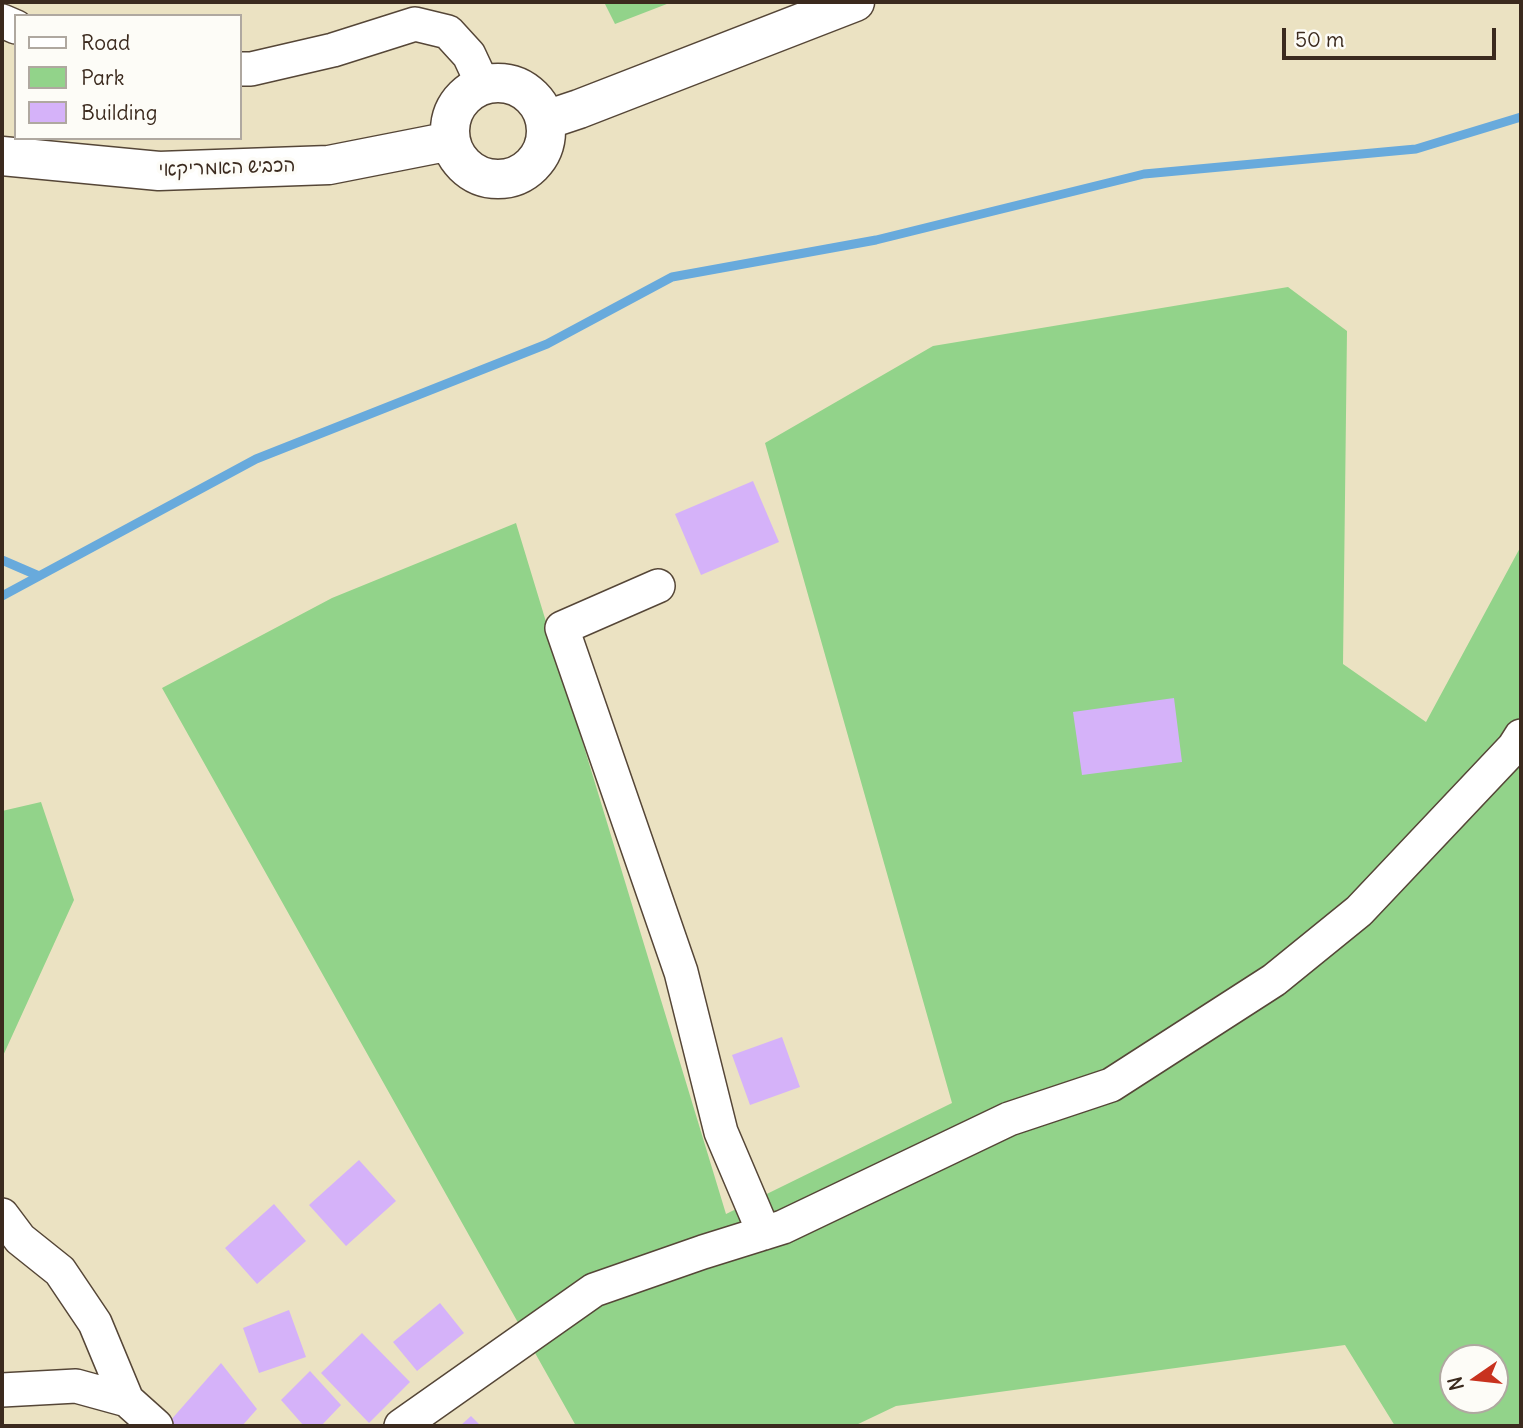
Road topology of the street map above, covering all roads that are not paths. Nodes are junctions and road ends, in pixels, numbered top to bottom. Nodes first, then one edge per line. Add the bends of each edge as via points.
1 (855, 2) edge
2 (242, 69) edge
3 (482, 85) junction
4 (546, 120) junction
5 (451, 141) junction
6 (2, 156) edge
7 (658, 586) dead end
8 (1521, 736) edge
9 (2, 1215) edge
10 (764, 1233) junction
11 (2, 1390) edge
12 (127, 1400) junction
13 (156, 1426) edge
14 (401, 1426) edge

1 - 4 main road
2 - 3 street via 333,50 415,24 448,32 469,55
3 - 4 main road via 505,83 523,89 538,102
3 - 5 main road via 456,106
4 - 5 main road via 547,138 540,157 527,171 510,179 492,180 473,173 459,160
5 - 6 main road, הכביש האמריקאי via 330,165 159,172
7 - 10 street via 562,628 681,972 721,1132
8 - 10 street via 1359,911 1274,980 1111,1085 1009,1119
9 - 12 street via 20,1239 60,1271 95,1323
10 - 14 street via 594,1290
11 - 12 street via 76,1386
12 - 13 street

